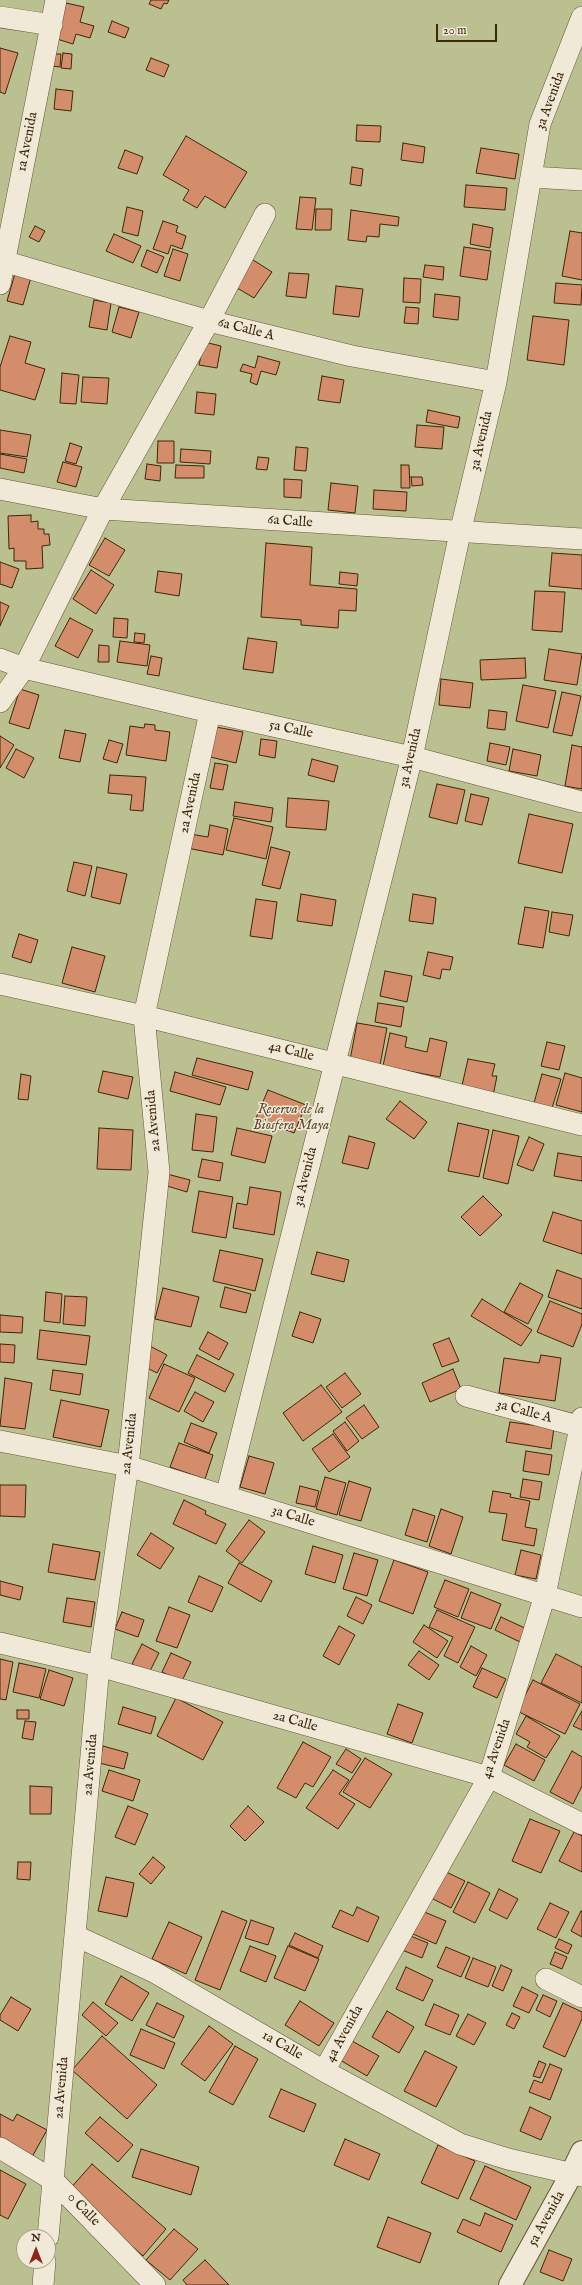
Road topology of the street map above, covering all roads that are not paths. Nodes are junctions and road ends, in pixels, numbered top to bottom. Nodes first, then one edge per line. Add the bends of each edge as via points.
1 (56, 0) edge
2 (582, 17) edge
3 (0, 18) edge
4 (52, 25) junction
5 (531, 177) junction
6 (582, 180) edge
7 (265, 214) dead end
8 (2, 260) edge
9 (0, 284) edge
10 (209, 321) junction
11 (496, 382) junction
12 (0, 489) edge
13 (103, 509) junction
14 (460, 533) junction
15 (582, 539) edge
16 (0, 659) edge
17 (24, 668) junction
18 (0, 702) edge
19 (210, 712) junction
20 (412, 757) junction
21 (582, 802) edge
22 (0, 984) edge
23 (144, 1016) junction
24 (334, 1063) junction
25 (582, 1125) edge
26 (466, 1396) dead end
27 (581, 1424) edge
28 (0, 1441) edge
29 (128, 1466) junction
30 (226, 1496) junction
31 (545, 1595) junction
32 (582, 1607) edge
33 (0, 1643) edge
34 (99, 1666) junction
35 (489, 1777) junction
36 (582, 1824) edge
37 (76, 1936) junction
38 (546, 1979) dead end
39 (582, 1997) edge
40 (324, 2071) junction
41 (0, 2148) edge
42 (582, 2152) edge
43 (577, 2174) edge
44 (53, 2180) junction
45 (49, 2229) edge
46 (44, 2269) edge
47 (43, 2285) edge
48 (155, 2285) edge
49 (510, 2285) edge

1 - 4 street, 1a Avenida
2 - 5 street, 3a Avenida via 540,124
3 - 4 street
4 - 8 street, 1a Avenida
5 - 6 street
5 - 11 street, 3a Avenida
7 - 10 street
8 - 9 street, 1a Avenida
8 - 10 street, 6a Calle A
10 - 11 street, 6a Calle A via 352,356
10 - 13 street
11 - 14 street, 3a Avenida
12 - 13 street, 6a Calle
13 - 14 street, 6a Calle
13 - 17 street
14 - 15 street, 6a Calle
14 - 20 street, 3a Avenida
16 - 17 street, 5a Calle
17 - 18 street
17 - 19 street, 5a Calle
19 - 20 street, 5a Calle
19 - 23 street, 2a Avenida
20 - 21 street, 5a Calle
20 - 24 street, 3a Avenida
22 - 23 street, 4a Calle
23 - 24 street, 4a Calle
23 - 29 street, 2a Avenida via 159,1172
24 - 25 street, 4a Calle
24 - 30 street, 3a Avenida
26 - 27 street, 3a Calle A
27 - 31 street, 4a Avenida
28 - 29 street, 3a Calle
29 - 30 street, 3a Calle
29 - 34 street, 2a Avenida
30 - 31 street, 3a Calle
31 - 32 street, 3a Calle
31 - 35 street, 4a Avenida
33 - 34 street, 2a Calle
34 - 35 street, 2a Calle
34 - 37 street, 2a Avenida
35 - 36 street, 2a Calle
35 - 40 street, 4a Avenida
37 - 40 street, 1a Calle via 154,1972
37 - 44 street, 2a Avenida
38 - 39 street
40 - 43 street, 1a Calle via 460,2144 508,2159
41 - 44 street, 0 Calle
42 - 43 street, 5a Avenida
43 - 49 street, 5a Avenida
44 - 45 street
44 - 48 street, 0 Calle
46 - 47 street

